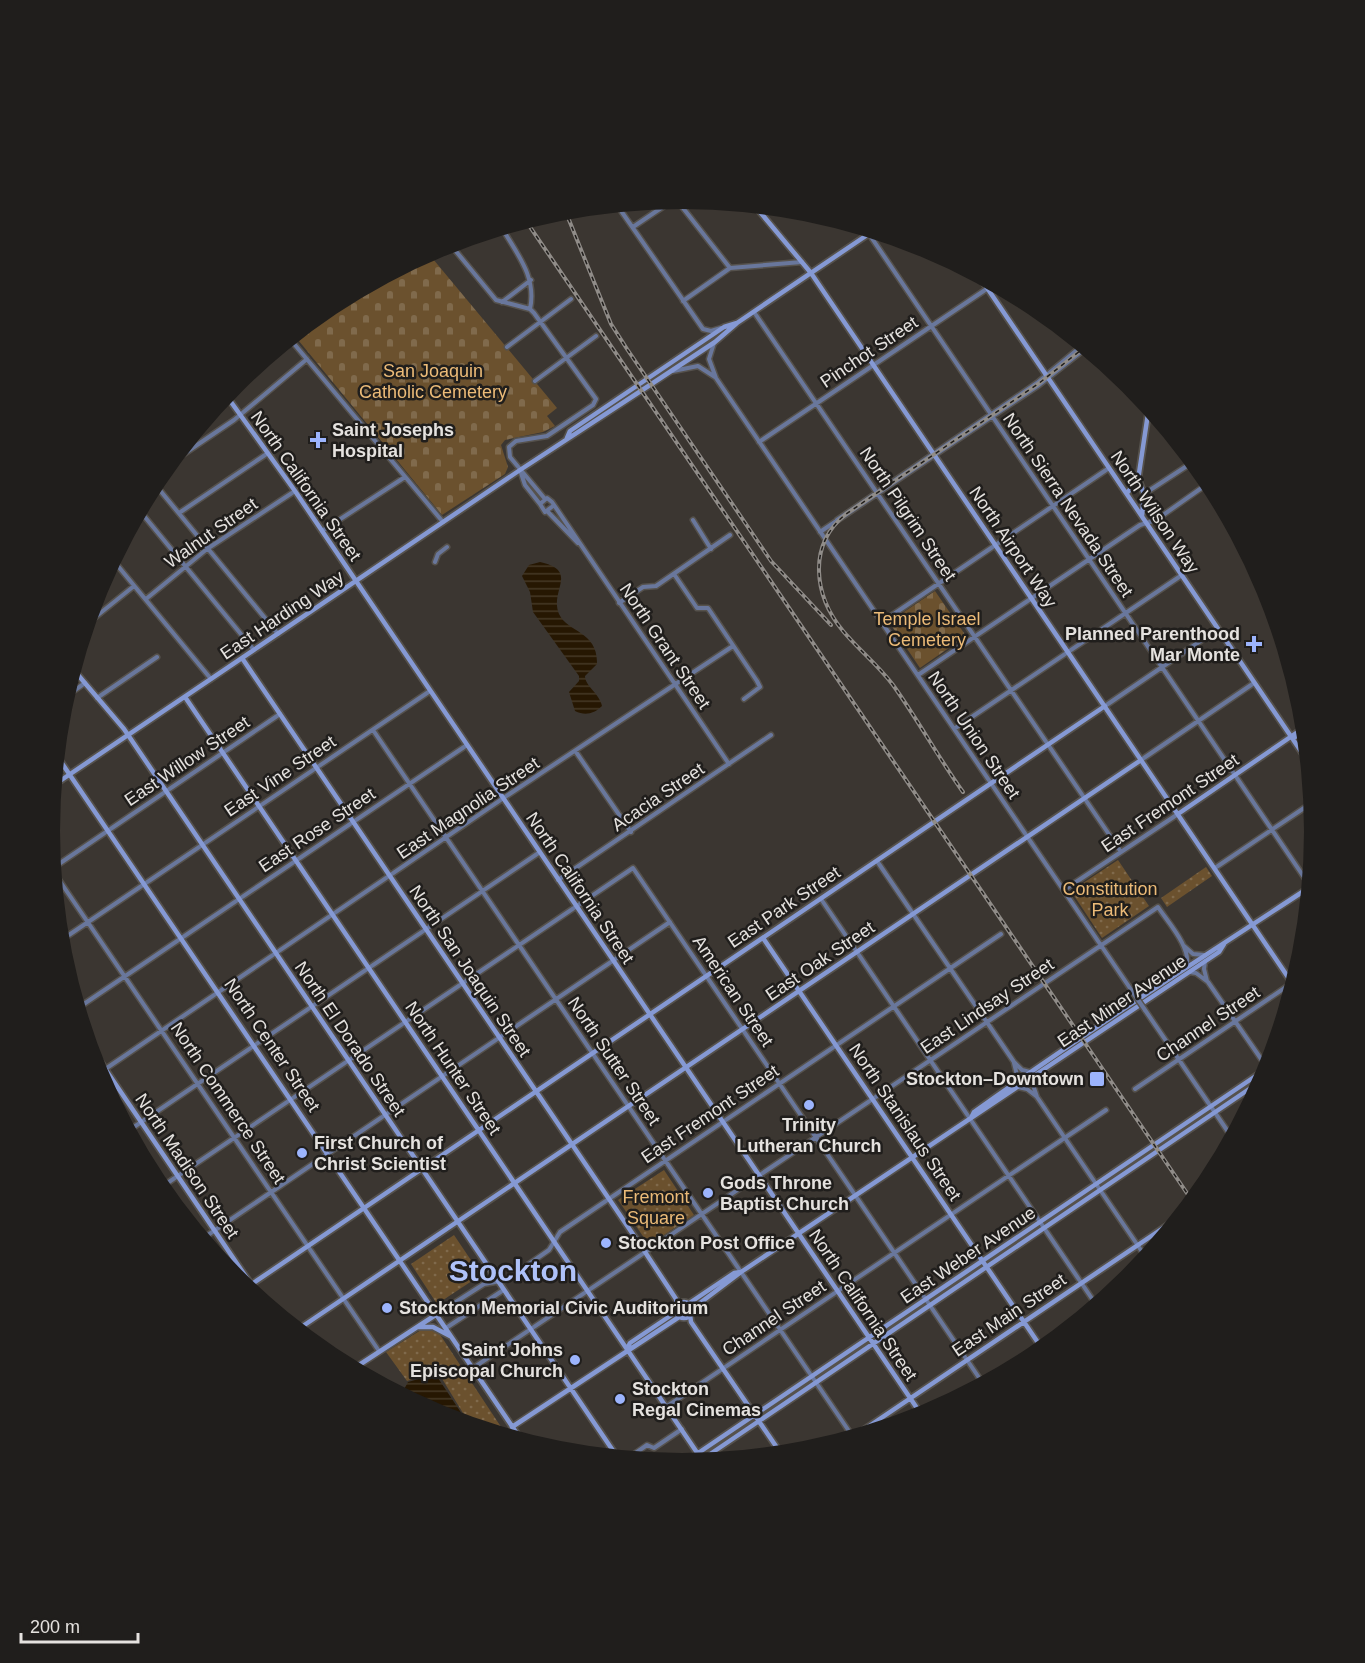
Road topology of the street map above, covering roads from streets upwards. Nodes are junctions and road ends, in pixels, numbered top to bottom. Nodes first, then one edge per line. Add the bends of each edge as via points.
1 (682, 209) edge
2 (658, 210) edge
3 (622, 212) edge
4 (761, 214) edge
5 (633, 227) junction
6 (506, 235) edge
7 (866, 237) edge
8 (875, 240) edge
9 (456, 252) edge
10 (801, 262) junction
11 (730, 268) junction
12 (811, 273) junction
13 (531, 280) junction
14 (987, 288) joint
15 (571, 299) dead end
16 (683, 301) junction
17 (502, 302) junction
18 (530, 309) junction
19 (754, 311) junction
20 (541, 322) junction
21 (737, 323) junction
22 (724, 327) junction
23 (930, 327) junction
24 (596, 336) dead end
25 (715, 342) junction
26 (295, 345) edge
27 (507, 347) dead end
28 (1077, 350) edge
29 (1080, 353) edge
30 (567, 358) junction
31 (307, 359) junction
32 (874, 365) junction
33 (669, 372) junction
34 (1047, 376) junction
35 (716, 378) junction
36 (535, 381) dead end
37 (231, 402) edge
38 (816, 404) junction
39 (241, 415) junction
40 (991, 416) junction
41 (1147, 417) edge
42 (567, 438) junction
43 (759, 442) junction
44 (193, 447) edge
45 (268, 453) junction
46 (934, 455) junction
47 (1186, 466) edge
48 (1109, 468) junction
49 (520, 470) junction
50 (405, 477) junction
51 (1138, 480) junction
52 (1201, 488) edge
53 (295, 491) junction
54 (161, 492) edge
55 (877, 493) junction
56 (1127, 493) junction
57 (1144, 494) junction
58 (545, 499) junction
59 (540, 505) junction
60 (553, 506) junction
61 (1052, 507) junction
62 (548, 512) junction
63 (179, 513) junction
64 (1142, 516) junction
65 (145, 517) edge
66 (693, 520) dead end
67 (443, 522) junction
68 (1147, 523) junction
69 (322, 531) junction
70 (820, 532) junction
71 (730, 535) dead end
72 (578, 544) junction
73 (995, 545) junction
74 (447, 547) dead end
75 (207, 549) junction
76 (711, 549) junction
77 (1089, 560) junction
78 (435, 562) dead end
79 (185, 566) junction
80 (119, 567) edge
81 (674, 574) junction
82 (1182, 575) junction
83 (356, 581) junction
84 (938, 583) junction
85 (134, 586) junction
86 (1032, 598) junction
87 (146, 599) junction
88 (620, 603) junction
89 (100, 613) edge
90 (1125, 614) junction
91 (882, 622) junction
92 (1218, 629) junction
93 (278, 634) junction
94 (975, 637) junction
95 (733, 646) junction
96 (254, 650) junction
97 (1068, 652) junction
98 (157, 657) dead end
99 (242, 658) junction
100 (1162, 668) junction
101 (918, 675) junction
102 (80, 677) edge
103 (211, 679) junction
104 (85, 683) junction
105 (1254, 683) junction
106 (675, 685) junction
107 (77, 689) edge
108 (430, 691) junction
109 (1011, 691) junction
110 (185, 697) junction
111 (97, 698) junction
112 (744, 699) dead end
113 (1105, 706) junction
114 (280, 714) junction
115 (1198, 722) junction
116 (954, 729) junction
117 (373, 730) junction
118 (1297, 734) edge
119 (771, 735) dead end
120 (128, 736) junction
121 (1298, 736) edge
122 (1292, 738) junction
123 (1048, 744) junction
124 (467, 745) junction
125 (1300, 750) edge
126 (576, 752) junction
127 (223, 753) junction
128 (1141, 760) junction
129 (64, 764) edge
130 (729, 764) junction
131 (316, 768) junction
132 (71, 774) junction
133 (1235, 775) junction
134 (62, 780) edge
135 (410, 783) junction
136 (991, 783) junction
137 (165, 792) junction
138 (1084, 798) junction
139 (503, 799) junction
140 (259, 807) junction
141 (1304, 807) edge
142 (1178, 814) junction
143 (353, 822) junction
144 (109, 830) junction
145 (1272, 830) junction
146 (631, 832) junction
147 (446, 837) junction
148 (1027, 837) junction
149 (202, 845) junction
150 (540, 852) junction
151 (1121, 852) junction
152 (296, 861) junction
153 (877, 861) junction
154 (61, 864) edge
155 (1215, 868) junction
156 (390, 877) junction
157 (1304, 877) edge
158 (558, 880) junction
159 (62, 882) edge
160 (146, 884) junction
161 (1064, 890) junction
162 (483, 891) junction
163 (1302, 891) edge
164 (239, 899) junction
165 (820, 899) junction
166 (576, 906) junction
167 (913, 914) junction
168 (333, 915) junction
169 (89, 922) junction
170 (670, 922) junction
171 (1253, 925) junction
172 (426, 929) junction
173 (1001, 934) dead end
174 (69, 935) edge
175 (182, 938) junction
176 (763, 938) junction
177 (1224, 944) junction
178 (520, 945) junction
179 (1101, 945) junction
180 (1183, 945) junction
181 (276, 953) junction
182 (857, 953) junction
183 (1203, 955) junction
184 (613, 960) junction
185 (1205, 961) junction
186 (1186, 966) junction
187 (369, 968) junction
188 (950, 968) junction
189 (1190, 972) junction
190 (1288, 975) edge
191 (125, 976) junction
192 (706, 976) junction
193 (1208, 982) junction
194 (463, 984) junction
195 (1285, 989) edge
196 (799, 991) junction
197 (219, 992) junction
198 (556, 999) junction
199 (84, 1004) edge
200 (312, 1006) junction
201 (894, 1006) junction
202 (650, 1014) junction
203 (406, 1022) junction
204 (987, 1022) junction
205 (1236, 1022) junction
206 (162, 1030) junction
207 (743, 1030) junction
208 (499, 1037) junction
209 (255, 1045) junction
210 (837, 1045) junction
211 (592, 1053) junction
212 (1262, 1059) edge
213 (930, 1060) junction
214 (1179, 1060) junction
215 (349, 1061) junction
216 (1014, 1062) junction
217 (106, 1068) edge
218 (686, 1068) junction
219 (1033, 1074) junction
220 (110, 1076) edge
221 (442, 1076) junction
222 (1255, 1077) edge
223 (198, 1083) junction
224 (780, 1083) junction
225 (1017, 1085) junction
226 (1135, 1089) dead end
227 (1249, 1089) edge
228 (536, 1091) junction
229 (1037, 1097) junction
230 (291, 1099) junction
231 (873, 1099) junction
232 (1211, 1106) junction
233 (629, 1107) junction
234 (1106, 1110) dead end
235 (1215, 1113) junction
236 (385, 1115) junction
237 (970, 1117) junction
238 (141, 1122) junction
239 (723, 1122) junction
240 (134, 1127) edge
241 (479, 1130) junction
242 (1228, 1131) edge
243 (816, 1137) junction
244 (1064, 1137) junction
245 (235, 1138) junction
246 (572, 1145) junction
247 (328, 1153) junction
248 (912, 1156) junction
249 (666, 1161) junction
250 (422, 1168) junction
251 (759, 1175) junction
252 (178, 1176) junction
253 (1008, 1176) junction
254 (169, 1182) edge
255 (515, 1184) junction
256 (1098, 1187) junction
257 (272, 1192) junction
258 (855, 1195) junction
259 (609, 1199) junction
260 (364, 1207) junction
261 (702, 1214) junction
262 (951, 1214) junction
263 (457, 1223) junction
264 (1042, 1226) junction
265 (214, 1230) junction
266 (1161, 1230) edge
267 (798, 1233) junction
268 (208, 1234) edge
269 (554, 1241) junction
270 (1138, 1245) junction
271 (308, 1246) junction
272 (1142, 1251) edge
273 (645, 1252) junction
274 (894, 1253) junction
275 (401, 1260) junction
276 (982, 1261) junction
277 (987, 1267) junction
278 (741, 1272) junction
279 (244, 1274) edge
280 (496, 1281) junction
281 (253, 1282) edge
282 (1081, 1283) junction
283 (502, 1291) junction
284 (588, 1291) junction
285 (837, 1291) junction
286 (709, 1292) junction
287 (344, 1299) junction
288 (676, 1299) junction
289 (926, 1299) junction
290 (1093, 1300) edge
291 (703, 1301) junction
292 (685, 1303) junction
293 (930, 1305) junction
294 (683, 1313) junction
295 (437, 1314) junction
296 (1024, 1321) junction
297 (304, 1325) edge
298 (417, 1328) junction
299 (446, 1328) junction
300 (780, 1329) junction
301 (530, 1330) junction
302 (452, 1337) junction
303 (869, 1338) junction
304 (1038, 1342) edge
305 (873, 1344) junction
306 (627, 1349) junction
307 (379, 1351) junction
308 (967, 1360) junction
309 (361, 1364) edge
310 (473, 1368) junction
311 (723, 1368) junction
312 (812, 1377) junction
313 (980, 1379) edge
314 (816, 1382) junction
315 (570, 1388) junction
316 (910, 1398) junction
317 (666, 1407) junction
318 (917, 1408) edge
319 (755, 1415) junction
320 (759, 1421) junction
321 (872, 1425) edge
322 (512, 1427) junction
323 (682, 1429) junction
324 (515, 1431) edge
325 (848, 1432) edge
326 (776, 1447) edge
327 (613, 1450) edge
328 (636, 1452) edge
329 (711, 1453) edge
330 (698, 1454) joint

1 - 11 street
2 - 5 street
3 - 5 street
4 - 10 street, North Airport Way
5 - 16 street
6 - 13 street
7 - 12 street, East Harding Way
8 - 23 street, North Sierra Nevada Street
9 - 17 street via 495,299
10 - 11 street
10 - 12 street, North Airport Way
11 - 16 street
12 - 19 street, East Harding Way
12 - 32 street, North Airport Way
13 - 17 street
13 - 18 street
14 - 23 street, Pinchot Street
14 - 34 street, North Wilson Way
15 - 20 street
16 - 22 street via 704,331
17 - 18 street
18 - 20 street
19 - 21 street, East Harding Way
19 - 38 street, North Pilgrim Street
20 - 27 street
20 - 30 street
21 - 22 street, East Harding Way
21 - 25 street, East Harding Way
22 - 42 street, East Harding Way via 570,432
23 - 32 street, Pinchot Street
23 - 40 street, North Sierra Nevada Street
24 - 30 street
25 - 33 street, East Harding Way
25 - 35 street, North Union Street via 709,359
26 - 31 street
28 - 34 street
29 - 34 street
30 - 36 street
30 - 49 street via 596,401 547,436 511,445 509,454
31 - 39 street
31 - 50 street
32 - 38 street, Pinchot Street
32 - 46 street, North Airport Way
33 - 35 street via 692,365
33 - 42 street, East Harding Way
34 - 40 street
34 - 48 street, North Wilson Way
35 - 43 street, North Union Street
37 - 39 street, North California Street
38 - 43 street, Pinchot Street
38 - 55 street, North Pilgrim Street
39 - 44 street
39 - 45 street, North California Street
40 - 46 street
40 - 61 street, North Sierra Nevada Street
41 - 51 street
42 - 49 street, East Harding Way
43 - 70 street, North Union Street
45 - 53 street, North California Street
45 - 63 street
46 - 55 street
46 - 73 street, North Airport Way
47 - 57 street
48 - 56 street, North Wilson Way
48 - 61 street
49 - 58 street, North Grant Street
49 - 59 street, North Grant Street via 525,485
49 - 67 street, East Harding Way
50 - 67 street
50 - 69 street
51 - 56 street
51 - 57 street
52 - 68 street
53 - 69 street, North California Street
53 - 75 street, Walnut Street
54 - 63 street
55 - 70 street
55 - 84 street, North Pilgrim Street
56 - 64 street, North Wilson Way
57 - 64 street
58 - 59 street
58 - 60 street, North Grant Street via 551,500
59 - 62 street, North Grant Street
60 - 62 street
60 - 72 street, North Grant Street via 570,526
61 - 73 street
61 - 77 street, North Sierra Nevada Street
62 - 72 street, North Grant Street
63 - 75 street
64 - 68 street, North Wilson Way
65 - 79 street
66 - 76 street
67 - 83 street, East Harding Way
68 - 77 street
68 - 82 street, North Wilson Way
69 - 83 street, North California Street
70 - 91 street, North Union Street
71 - 76 street
72 - 88 street, North Grant Street
73 - 84 street
73 - 86 street, North Airport Way
74 - 78 street
75 - 79 street, Walnut Street
75 - 93 street
76 - 81 street
77 - 86 street
77 - 90 street, North Sierra Nevada Street
79 - 87 street, Walnut Street
79 - 96 street
80 - 85 street
81 - 88 street via 653,588 643,587
81 - 95 street via 697,608 708,608
82 - 90 street
82 - 92 street, North Wilson Way
83 - 93 street, East Harding Way
83 - 108 street, North California Street
84 - 91 street
84 - 94 street, North Pilgrim Street
85 - 87 street
85 - 89 street
86 - 94 street
86 - 97 street, North Airport Way
87 - 103 street
88 - 106 street, North Grant Street
90 - 97 street
90 - 100 street, North Sierra Nevada Street
91 - 101 street, North Union Street
92 - 100 street, East Park Street
92 - 105 street, North Wilson Way
93 - 96 street, East Harding Way
94 - 101 street
94 - 109 street, North Pilgrim Street
95 - 106 street, East Magnolia Street
95 - 112 street via 760,687
96 - 99 street, East Harding Way
97 - 109 street
97 - 113 street, North Airport Way
98 - 111 street
99 - 103 street, East Harding Way
99 - 114 street, North San Joaquin Street
100 - 113 street, East Park Street
100 - 115 street, North Sierra Nevada Street
101 - 116 street, North Union Street
102 - 104 street, North El Dorado Street
103 - 110 street, East Harding Way
104 - 107 street
104 - 111 street, North El Dorado Street
105 - 115 street, East Oak Street
105 - 122 street, North Wilson Way
106 - 126 street, East Magnolia Street
106 - 130 street, North Grant Street
108 - 117 street, East Vine Street
108 - 124 street, North California Street
109 - 116 street
109 - 123 street, North Pilgrim Street
110 - 120 street, East Harding Way
110 - 127 street, North Hunter Street
111 - 120 street, North El Dorado Street
113 - 123 street, East Park Street
113 - 128 street, North Airport Way
114 - 127 street, East Willow Street
114 - 131 street, North San Joaquin Street
115 - 128 street, East Oak Street
115 - 133 street, North Sierra Nevada Street
116 - 136 street, North Union Street
117 - 131 street, East Vine Street
117 - 135 street, North Sutter Street
118 - 122 street, East Fremont Street
119 - 130 street, Acacia Street
120 - 132 street, East Harding Way
120 - 137 street, North El Dorado Street
121 - 122 street, East Fremont Street
122 - 125 street, North Wilson Way
122 - 133 street, East Fremont Street
123 - 136 street, East Park Street
123 - 138 street, North Pilgrim Street
124 - 135 street, East Rose Street
124 - 139 street, North California Street
126 - 139 street, East Magnolia Street
126 - 146 street
127 - 137 street, East Willow Street
127 - 140 street, North Hunter Street
128 - 138 street, East Oak Street
128 - 142 street, North Airport Way
129 - 132 street, North Center Street
130 - 146 street, Acacia Street
131 - 140 street, East Vine Street
131 - 143 street, North San Joaquin Street
132 - 134 street, East Harding Way
132 - 144 street, North Center Street
133 - 142 street, East Fremont Street
133 - 145 street, North Sierra Nevada Street
135 - 143 street, East Rose Street
135 - 147 street, North Sutter Street
136 - 148 street, North Union Street
136 - 153 street, East Park Street
137 - 144 street, East Willow Street
137 - 149 street, North El Dorado Street
138 - 148 street, East Oak Street
138 - 151 street, North Pilgrim Street
139 - 147 street, East Magnolia Street
139 - 150 street, North California Street
140 - 149 street, East Vine Street
140 - 152 street, North Hunter Street
141 - 145 street
142 - 151 street, East Fremont Street
142 - 155 street, North Airport Way
143 - 152 street, East Rose Street
143 - 156 street, North San Joaquin Street
144 - 154 street, East Willow Street
144 - 160 street, North Center Street
145 - 155 street
145 - 157 street, North Sierra Nevada Street
146 - 158 street, Acacia Street
147 - 156 street, East Magnolia Street
147 - 162 street, North Sutter Street
148 - 161 street, North Union Street
148 - 167 street, East Oak Street
149 - 160 street, East Vine Street
149 - 164 street, North El Dorado Street
150 - 158 street, North California Street
150 - 162 street
151 - 161 street, East Fremont Street
152 - 164 street, East Rose Street
152 - 168 street, North Hunter Street
153 - 165 street, East Park Street
153 - 167 street
155 - 171 street, North Airport Way
156 - 168 street, East Magnolia Street
156 - 172 street, North San Joaquin Street
158 - 166 street, North California Street
159 - 169 street, North Commerce Street
160 - 169 street, East Vine Street
160 - 175 street, North Center Street
161 - 179 street, North Union Street
162 - 172 street
162 - 178 street, North Sutter Street
163 - 171 street, East Miner Avenue
164 - 175 street, East Rose Street
164 - 181 street, North El Dorado Street
165 - 176 street, East Park Street
165 - 182 street
166 - 170 street, American Street via 633,868
166 - 178 street
166 - 184 street, North California Street
167 - 182 street, East Oak Street
167 - 188 street
168 - 181 street, East Magnolia Street
168 - 187 street, North Hunter Street
169 - 174 street, East Vine Street
169 - 191 street, North Commerce Street
170 - 184 street
170 - 192 street, American Street
171 - 177 street, East Miner Avenue
171 - 190 street, North Airport Way
172 - 187 street
172 - 194 street, North San Joaquin Street
173 - 188 street, East Fremont Street
175 - 191 street, East Rose Street
175 - 197 street, North Center Street
176 - 192 street, East Park Street
176 - 196 street, North Stanislaus Street
177 - 183 street, East Miner Avenue
177 - 185 street, East Miner Avenue
178 - 194 street
178 - 198 street, North Sutter Street
179 - 180 street, East Lindsay Street via 1158,907
179 - 204 street, East Lindsay Street
179 - 214 street, North Union Street, bridge
180 - 183 street via 1193,954
180 - 186 street
181 - 197 street, East Magnolia Street
181 - 200 street, North El Dorado Street
182 - 196 street, East Oak Street
182 - 201 street
183 - 186 street, East Miner Avenue
184 - 198 street
184 - 202 street, North California Street
185 - 189 street, East Miner Avenue
185 - 193 street
186 - 219 street, East Miner Avenue
187 - 200 street
187 - 203 street, North Hunter Street
188 - 201 street, East Fremont Street
188 - 204 street
189 - 193 street
189 - 219 street, East Miner Avenue
191 - 199 street, East Rose Street
191 - 206 street, North Commerce Street
192 - 202 street, East Park Street
192 - 207 street, American Street
193 - 205 street
194 - 203 street
194 - 208 street, North San Joaquin Street
195 - 205 street, Channel Street
196 - 207 street, East Oak Street
196 - 210 street, North Stanislaus Street
197 - 206 street, East Magnolia Street
197 - 209 street, North Center Street
198 - 208 street
198 - 211 street, North Sutter Street
200 - 209 street
200 - 215 street, North El Dorado Street
201 - 210 street, East Fremont Street
201 - 213 street
202 - 211 street, East Park Street
202 - 218 street, North California Street
203 - 215 street
203 - 221 street, North Hunter Street
204 - 213 street, East Lindsay Street
204 - 216 street
205 - 212 street
205 - 214 street, Channel Street
206 - 217 street, East Magnolia Street
206 - 223 street, North Commerce Street
207 - 218 street, East Oak Street
207 - 224 street, American Street
208 - 221 street
208 - 228 street, North San Joaquin Street
209 - 223 street
209 - 230 street, North Center Street
210 - 224 street, East Fremont Street
210 - 231 street, North Stanislaus Street
211 - 228 street, East Park Street
211 - 233 street, North Sutter Street
213 - 231 street, East Lindsay Street
213 - 237 street
214 - 226 street, Channel Street
214 - 232 street, North Union Street
215 - 230 street
215 - 236 street, North El Dorado Street
216 - 219 street
216 - 225 street
218 - 233 street, East Oak Street
218 - 239 street, North California Street
219 - 225 street, East Miner Avenue
219 - 229 street
220 - 238 street, North Madison Street
221 - 236 street
221 - 241 street, North Hunter Street
222 - 232 street, East Weber Avenue
223 - 238 street
223 - 245 street, North Commerce Street
224 - 239 street, East Fremont Street
224 - 243 street, American Street
225 - 229 street
225 - 237 street, East Miner Avenue
227 - 235 street, East Weber Avenue
228 - 241 street, East Park Street
228 - 246 street, North San Joaquin Street
229 - 244 street
230 - 245 street
230 - 247 street, North Center Street
231 - 243 street, East Lindsay Street
231 - 248 street, North Stanislaus Street
232 - 235 street, North Union Street
232 - 256 street, East Weber Avenue
233 - 246 street, East Oak Street
233 - 249 street, North Sutter Street
234 - 244 street, Channel Street
235 - 242 street, North Union Street
235 - 256 street, East Weber Avenue
236 - 247 street
236 - 250 street, North El Dorado Street
237 - 248 street, East Miner Avenue
237 - 253 street
238 - 240 street
238 - 252 street, North Madison Street
239 - 249 street, East Fremont Street
239 - 251 street, North California Street
241 - 250 street, East Park Street
241 - 255 street, North Hunter Street
243 - 251 street, East Lindsay Street
243 - 258 street, American Street
244 - 253 street, Channel Street
244 - 256 street
245 - 252 street
245 - 257 street, North Commerce Street
246 - 255 street, East Oak Street
246 - 259 street, North San Joaquin Street
247 - 257 street
247 - 260 street, North Center Street
248 - 258 street, East Miner Avenue
248 - 262 street, North Stanislaus Street
249 - 259 street, East Fremont Street
249 - 261 street, North Sutter Street
250 - 260 street, East Park Street
250 - 263 street, North El Dorado Street
251 - 261 street, East Lindsay Street
251 - 267 street, North California Street
252 - 254 street
252 - 265 street, North Madison Street
253 - 262 street, Channel Street
253 - 264 street
255 - 263 street, East Oak Street
255 - 269 street, North Hunter Street
256 - 264 street, East Weber Avenue
256 - 270 street
257 - 265 street
257 - 271 street, North Commerce Street
258 - 267 street, East Miner Avenue
258 - 274 street, American Street
259 - 269 street, East Fremont Street via 560,1232
259 - 273 street, North San Joaquin Street
260 - 271 street, East Park Street
260 - 275 street, North Center Street
261 - 273 street, East Lindsay Street
261 - 278 street, North Sutter Street
262 - 274 street, Channel Street
262 - 276 street, North Stanislaus Street
263 - 275 street, East Oak Street
263 - 280 street, North El Dorado Street
264 - 276 street, East Weber Avenue
264 - 277 street, East Weber Avenue
264 - 282 street
265 - 268 street
265 - 279 street, North Madison Street
266 - 270 street, East Main Street
267 - 278 street, East Miner Avenue
267 - 285 street, North California Street
269 - 280 street, East Fremont Street via 549,1250 506,1280
269 - 284 street, North Hunter Street
270 - 272 street
270 - 282 street, East Main Street
271 - 281 street, East Park Street
271 - 287 street, North Commerce Street
273 - 284 street, East Lindsay Street
273 - 288 street, North San Joaquin Street
274 - 285 street, Channel Street
274 - 289 street, American Street
275 - 287 street, East Oak Street
275 - 295 street, North Center Street
276 - 277 street, North Stanislaus Street
276 - 289 street, East Weber Avenue
277 - 293 street, East Weber Avenue
277 - 296 street, North Stanislaus Street
278 - 286 street, East Miner Avenue via 714,1285
278 - 291 street, East Miner Avenue
278 - 300 street, North Sutter Street
280 - 283 street, North El Dorado Street
280 - 295 street, East Fremont Street via 484,1284
282 - 290 street
282 - 296 street, East Main Street
283 - 299 street
283 - 301 street, North El Dorado Street
284 - 301 street, East Lindsay Street
284 - 306 street, North Hunter Street
285 - 300 street, Channel Street
285 - 303 street, North California Street
286 - 291 street
286 - 292 street, East Miner Avenue
287 - 297 street, East Oak Street
287 - 307 street, North Commerce Street
288 - 292 street
288 - 294 street, North San Joaquin Street
289 - 293 street, American Street
289 - 303 street, East Weber Avenue
291 - 294 street, East Miner Avenue
292 - 294 street
292 - 294 street, East Miner Avenue
293 - 305 street, East Weber Avenue
293 - 308 street, American Street
294 - 306 street, East Miner Avenue
294 - 311 street, North San Joaquin Street
295 - 298 street
295 - 299 street, North Center Street
296 - 304 street, North Stanislaus Street
296 - 308 street, East Main Street
298 - 302 street via 433,1327
298 - 307 street
299 - 302 street, North Center Street
300 - 311 street, Channel Street
300 - 312 street, North Sutter Street
301 - 310 street, East Lindsay Street
301 - 315 street, North El Dorado Street
302 - 310 street, North Center Street
303 - 305 street, North California Street
303 - 312 street, East Weber Avenue
305 - 314 street, East Weber Avenue
305 - 316 street, North California Street
306 - 315 street, East Miner Avenue
306 - 317 street, North Hunter Street
307 - 309 street
308 - 313 street, American Street
308 - 316 street, East Main Street
310 - 322 street, North Center Street
311 - 317 street, Channel Street
311 - 319 street, North San Joaquin Street
312 - 314 street, North Sutter Street
312 - 319 street, East Weber Avenue
314 - 320 street, East Weber Avenue
314 - 325 street, North Sutter Street
315 - 322 street, East Miner Avenue
315 - 327 street, North El Dorado Street
316 - 318 street, North California Street
316 - 321 street, East Main Street
317 - 323 street, North Hunter Street
319 - 320 street, North San Joaquin Street
319 - 330 street, East Weber Avenue
320 - 326 street, North San Joaquin Street
320 - 329 street, East Weber Avenue
322 - 324 street, North Center Street
323 - 328 street via 654,1448 647,1445
323 - 330 street, North Hunter Street

